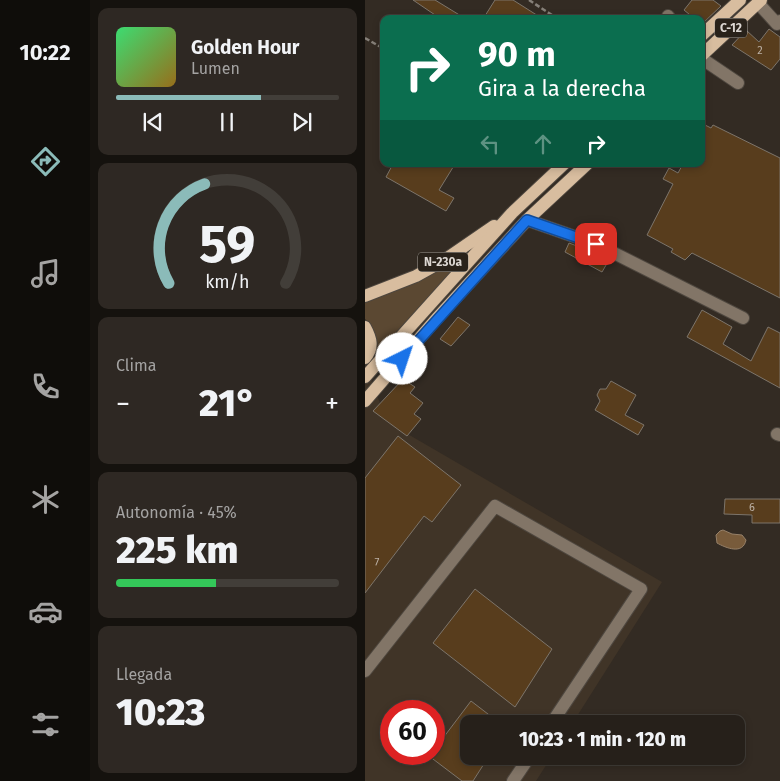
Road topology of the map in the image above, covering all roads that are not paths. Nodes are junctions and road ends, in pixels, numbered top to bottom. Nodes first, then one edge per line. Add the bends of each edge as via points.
1 (740, 0) edge
2 (760, 2) edge
3 (780, 21) edge
4 (705, 32) edge
5 (705, 53) edge
6 (705, 60) edge
7 (738, 83) dead end
8 (561, 167) edge
9 (584, 167) edge
10 (512, 213) junction
11 (527, 220) junction
12 (365, 296) edge
13 (743, 318) dead end
14 (365, 327) edge
15 (365, 358) edge
16 (365, 377) edge
17 (365, 401) edge
18 (365, 671) edge
19 (557, 715) edge
20 (523, 765) edge
21 (513, 781) edge

1 - 4 main road, C-12
2 - 3 street via 777,24
2 - 5 main road, C-12
6 - 7 street
8 - 10 main road
9 - 11 main road
10 - 12 main road, N-230a via 443,261 416,276
10 - 16 main road
11 - 13 street via 596,244
11 - 17 main road
14 - 15 main road via 371,345
18 - 19 street via 495,506 641,589
20 - 21 street

